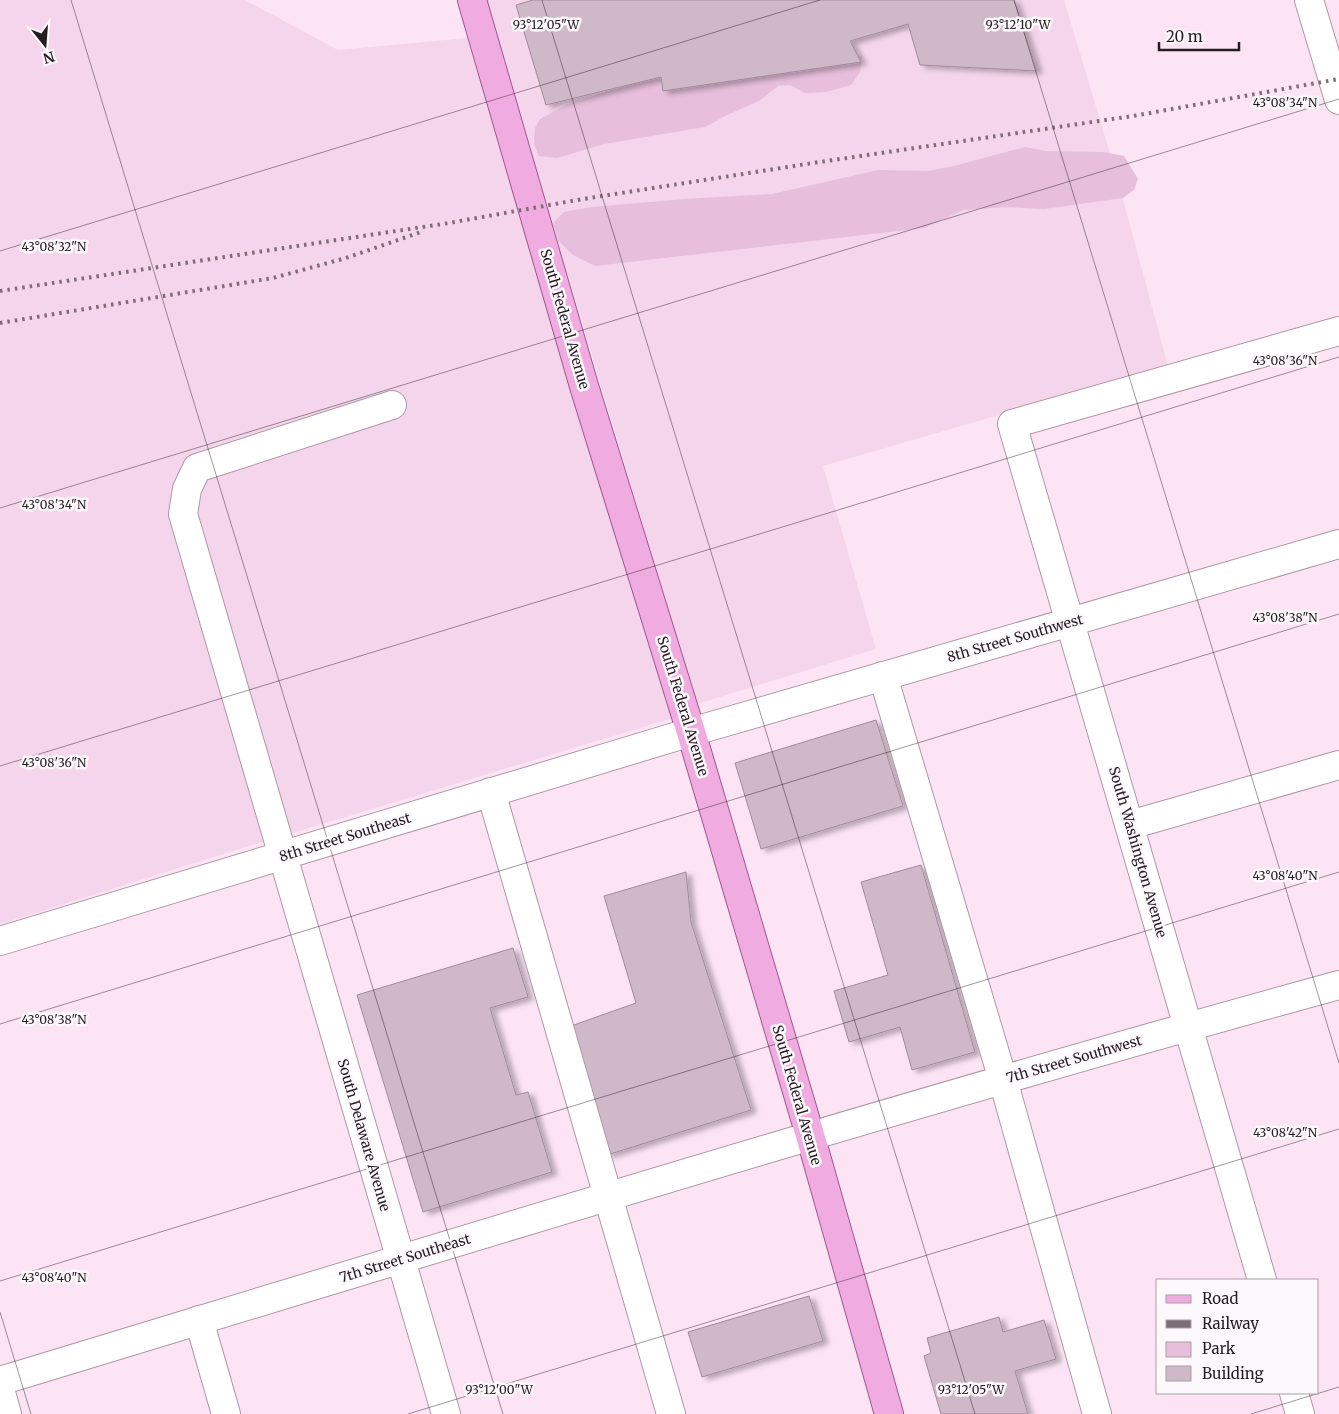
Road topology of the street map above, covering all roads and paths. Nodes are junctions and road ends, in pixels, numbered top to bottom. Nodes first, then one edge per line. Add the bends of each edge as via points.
1 (472, 0) edge
2 (1309, 0) edge
3 (1339, 100) edge
4 (1339, 331) edge
5 (392, 405) dead end
6 (1339, 544) edge
7 (1070, 622) junction
8 (883, 676) junction
9 (691, 732) junction
10 (1339, 765) edge
11 (490, 792) junction
12 (1130, 825) junction
13 (283, 856) junction
14 (0, 941) edge
15 (1339, 985) edge
16 (1189, 1026) junction
17 (1003, 1080) junction
18 (810, 1135) junction
19 (607, 1196) junction
20 (400, 1259) junction
21 (1262, 1279) edge
22 (199, 1320) junction
23 (0, 1381) edge
24 (0, 1389) edge
25 (1294, 1394) edge
26 (7, 1414) edge
27 (226, 1414) edge
28 (446, 1414) edge
29 (671, 1414) edge
30 (889, 1414) edge
31 (1097, 1414) edge
32 (1300, 1414) edge

1 - 9 main road, South Federal Avenue via 582,377
2 - 3 street
4 - 7 street, South Washington Avenue via 1012,424
5 - 13 street, South Delaware Avenue via 197,468 187,489 183,514
6 - 7 street, 8th Street Southwest
7 - 8 street, 8th Street Southwest
7 - 12 street, South Washington Avenue
8 - 9 street, 8th Street Southwest
8 - 17 street
9 - 11 street, 8th Street Southeast
9 - 18 main road, South Federal Avenue
10 - 12 street
11 - 13 street, 8th Street Southeast
11 - 19 street
12 - 16 street, South Washington Avenue
13 - 14 street, 8th Street Southeast
13 - 20 street, South Delaware Avenue
15 - 16 street, 7th Street Southwest
16 - 17 street, 7th Street Southwest
16 - 21 street, South Washington Avenue
17 - 18 street, 7th Street Southwest
17 - 31 street
18 - 19 street, 7th Street Southeast
18 - 30 main road, South Federal Avenue
19 - 20 street, 7th Street Southeast
19 - 29 street
20 - 22 street, 7th Street Southeast
20 - 28 street, South Delaware Avenue
22 - 23 street, 7th Street Southeast
22 - 27 street
24 - 26 street
25 - 32 street

